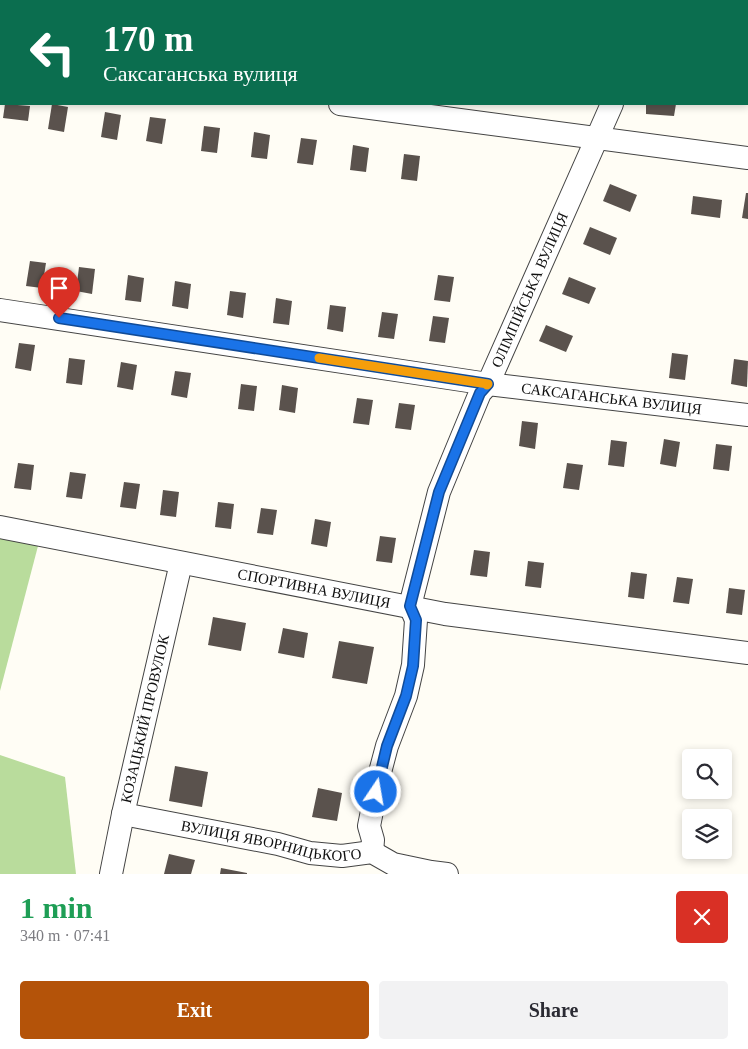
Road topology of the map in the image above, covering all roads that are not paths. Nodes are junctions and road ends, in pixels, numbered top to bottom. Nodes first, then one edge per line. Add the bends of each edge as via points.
1 (347, 105) edge
2 (612, 105) edge
3 (597, 139) junction
4 (748, 158) edge
5 (0, 310) edge
6 (488, 384) junction
7 (748, 415) edge
8 (0, 527) edge
9 (181, 563) junction
10 (410, 606) junction
11 (748, 653) edge
12 (123, 814) junction
13 (372, 852) junction
14 (111, 874) edge
15 (447, 874) edge

1 - 3 street
2 - 3 street, ОЛІМПІЙСЬКА ВУЛИЦЯ
3 - 4 street
3 - 6 street, ОЛІМПІЙСЬКА ВУЛИЦЯ
5 - 6 street, САКСАГАНСЬКА ВУЛИЦЯ
6 - 7 street, САКСАГАНСЬКА ВУЛИЦЯ
6 - 10 street, ОЛІМПІЙСЬКА ВУЛИЦЯ via 480,393 439,492
8 - 9 street, СПОРТИВНА ВУЛИЦЯ
9 - 10 street, СПОРТИВНА ВУЛИЦЯ
9 - 12 street, КОЗАЦЬКИЙ ПРОВУЛОК
10 - 11 street, СПОРТИВНА ВУЛИЦЯ via 446,614
10 - 13 street, ОЛІМПІЙСЬКА ВУЛИЦЯ via 416,620 413,666 379,776 369,826
12 - 13 street, ВУЛИЦЯ ЯВОРНИЦЬКОГО via 310,853 342,856
12 - 14 street, КОЗАЦЬКИЙ ПРОВУЛОК
13 - 15 street, ВУЛИЦЯ ЯВОРНИЦЬКОГО via 393,864

